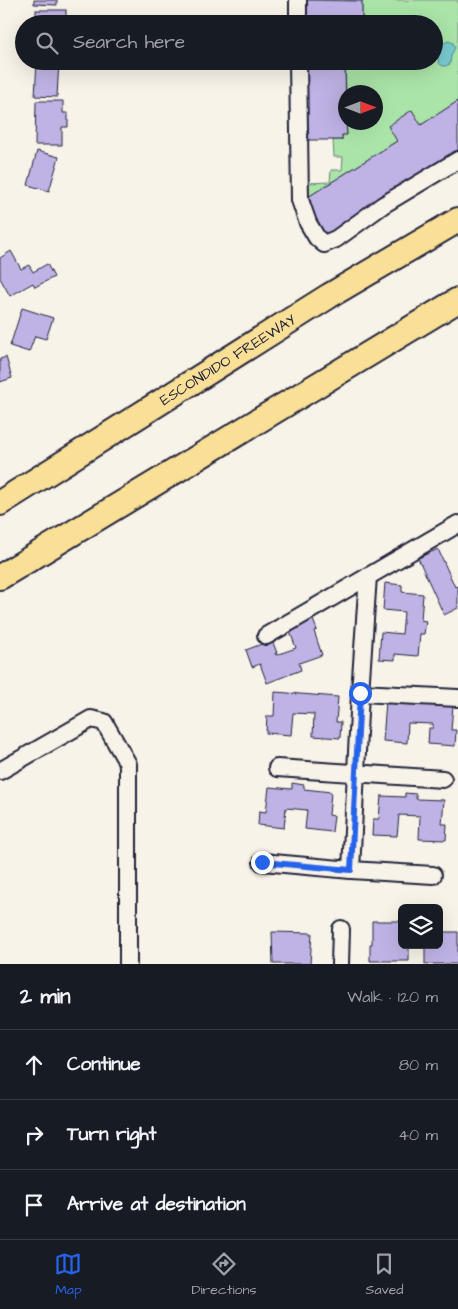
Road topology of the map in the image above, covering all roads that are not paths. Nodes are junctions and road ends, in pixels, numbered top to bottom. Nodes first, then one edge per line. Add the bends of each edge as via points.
1 (298, 0) edge
2 (298, 15) edge
3 (298, 70) edge
4 (458, 160) edge
5 (458, 220) edge
6 (458, 300) edge
7 (0, 503) edge
8 (458, 524) edge
9 (368, 576) junction
10 (0, 577) edge
11 (266, 636) dead end
12 (360, 693) junction
13 (458, 698) edge
14 (277, 768) dead end
15 (0, 771) edge
16 (356, 774) junction
17 (443, 779) dead end
18 (262, 862) dead end
19 (351, 870) junction
20 (433, 874) dead end
21 (341, 929) dead end
22 (128, 964) edge
23 (340, 964) edge

1 - 2 street
3 - 4 street via 300,200 308,223 324,244
5 - 7 highway, ESCONDIDO FREEWAY via 329,296
6 - 10 highway
8 - 9 street
9 - 11 street
9 - 12 street
12 - 13 street
12 - 16 street
14 - 16 street
15 - 22 street via 91,719 104,722 128,764
16 - 17 street
16 - 19 street
18 - 19 street
19 - 20 street
21 - 23 street

